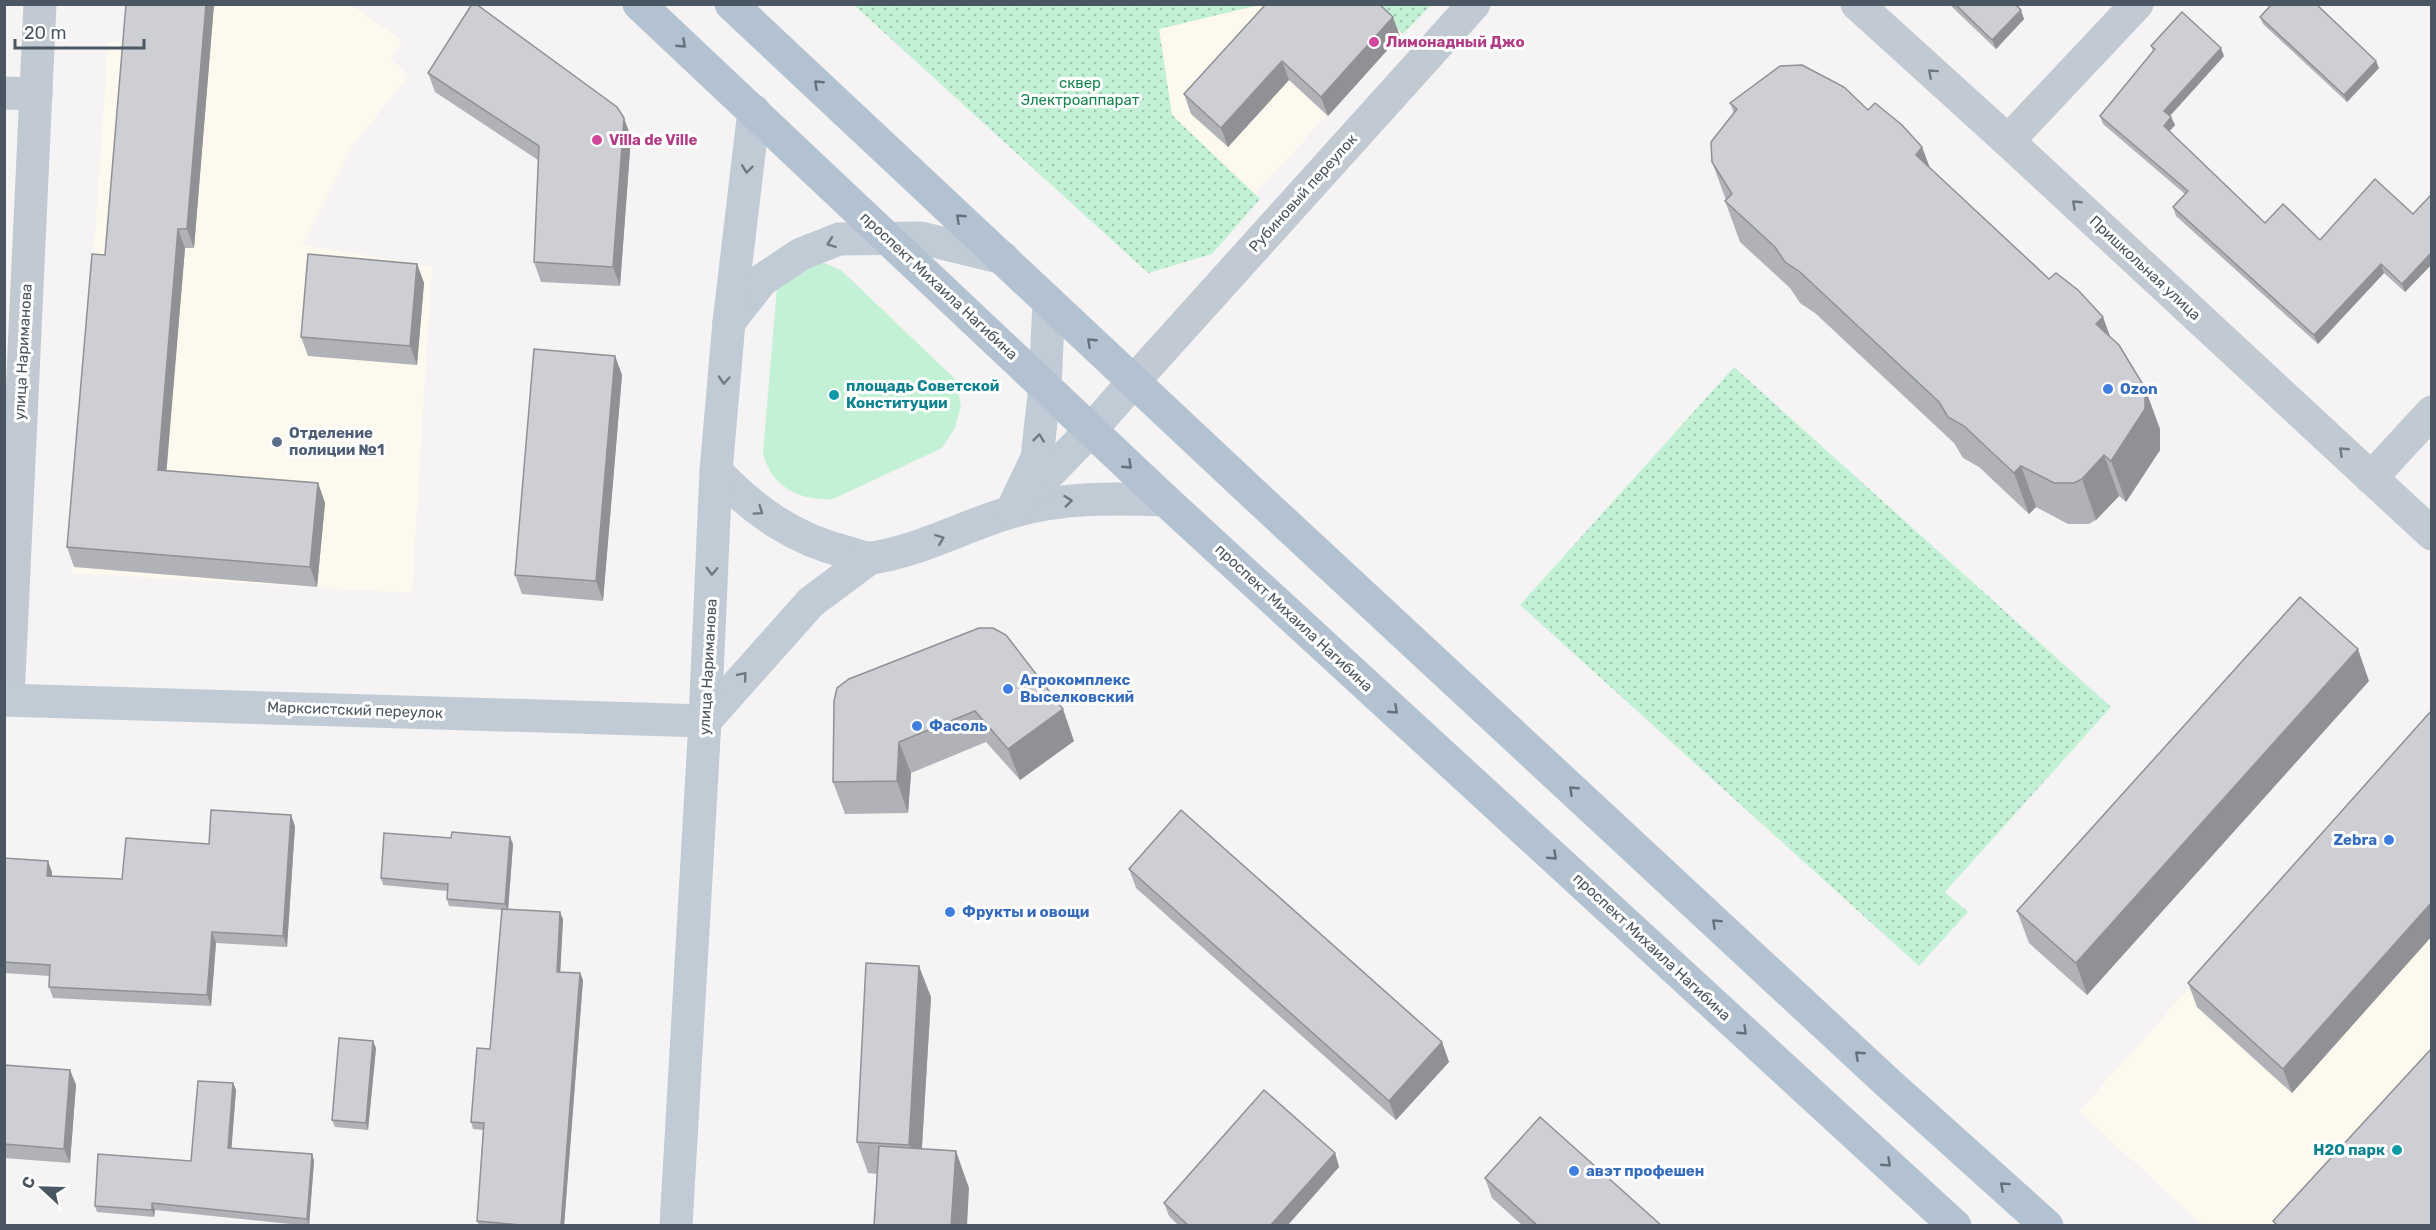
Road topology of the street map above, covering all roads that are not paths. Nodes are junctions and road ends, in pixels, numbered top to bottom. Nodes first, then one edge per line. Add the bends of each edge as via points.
1 (40, 4) edge
2 (639, 4) edge
3 (731, 4) edge
4 (1474, 4) edge
5 (1857, 4) edge
6 (2137, 4) edge
7 (20, 93) edge
8 (754, 111) junction
9 (2008, 141) junction
10 (889, 238) junction
11 (1003, 258) junction
12 (1049, 302) junction
13 (729, 322) junction
14 (1133, 382) junction
15 (1045, 386) junction
16 (2432, 412) edge
17 (1091, 430) junction
18 (716, 471) junction
19 (2371, 478) junction
20 (1166, 500) junction
21 (1011, 512) junction
22 (2432, 534) edge
23 (870, 558) junction
24 (6, 700) edge
25 (705, 721) junction
26 (676, 1226) edge
27 (1955, 1226) edge
28 (2047, 1226) edge

1 - 7 street, улица Нариманова
2 -> 8 main road, проспект Михаила Нагибина
11 -> 3 main road
4 - 14 street, Рубиновый переулок
9 -> 5 street, Пришкольная улица
6 - 9 street
7 - 24 street, улица Нариманова
8 - 10 main road, проспект Михаила Нагибина
8 -> 13 street, улица Нариманова
19 -> 9 street, Пришкольная улица
10 - 11 street via 921,238
10 -> 13 street via 839,239 801,254 762,280
10 - 15 main road, проспект Михаила Нагибина
11 - 12 main road
14 -> 12 main road
12 - 15 street
13 -> 18 street, улица Нариманова
14 - 17 street
28 -> 14 main road
15 - 17 main road, проспект Михаила Нагибина
21 -> 15 street via 1036,458
16 - 19 street
17 -> 20 main road, проспект Михаила Нагибина
17 - 21 street
18 -> 23 street via 746,502 781,527 828,548
18 -> 25 street, улица Нариманова
19 - 22 street, Пришкольная улица
21 -> 20 street via 1066,501
20 -> 27 main road, проспект Михаила Нагибина
23 -> 21 street via 933,543
25 -> 23 street via 811,602
24 - 25 street, Марксистский переулок
25 - 26 street, улица Нариманова

